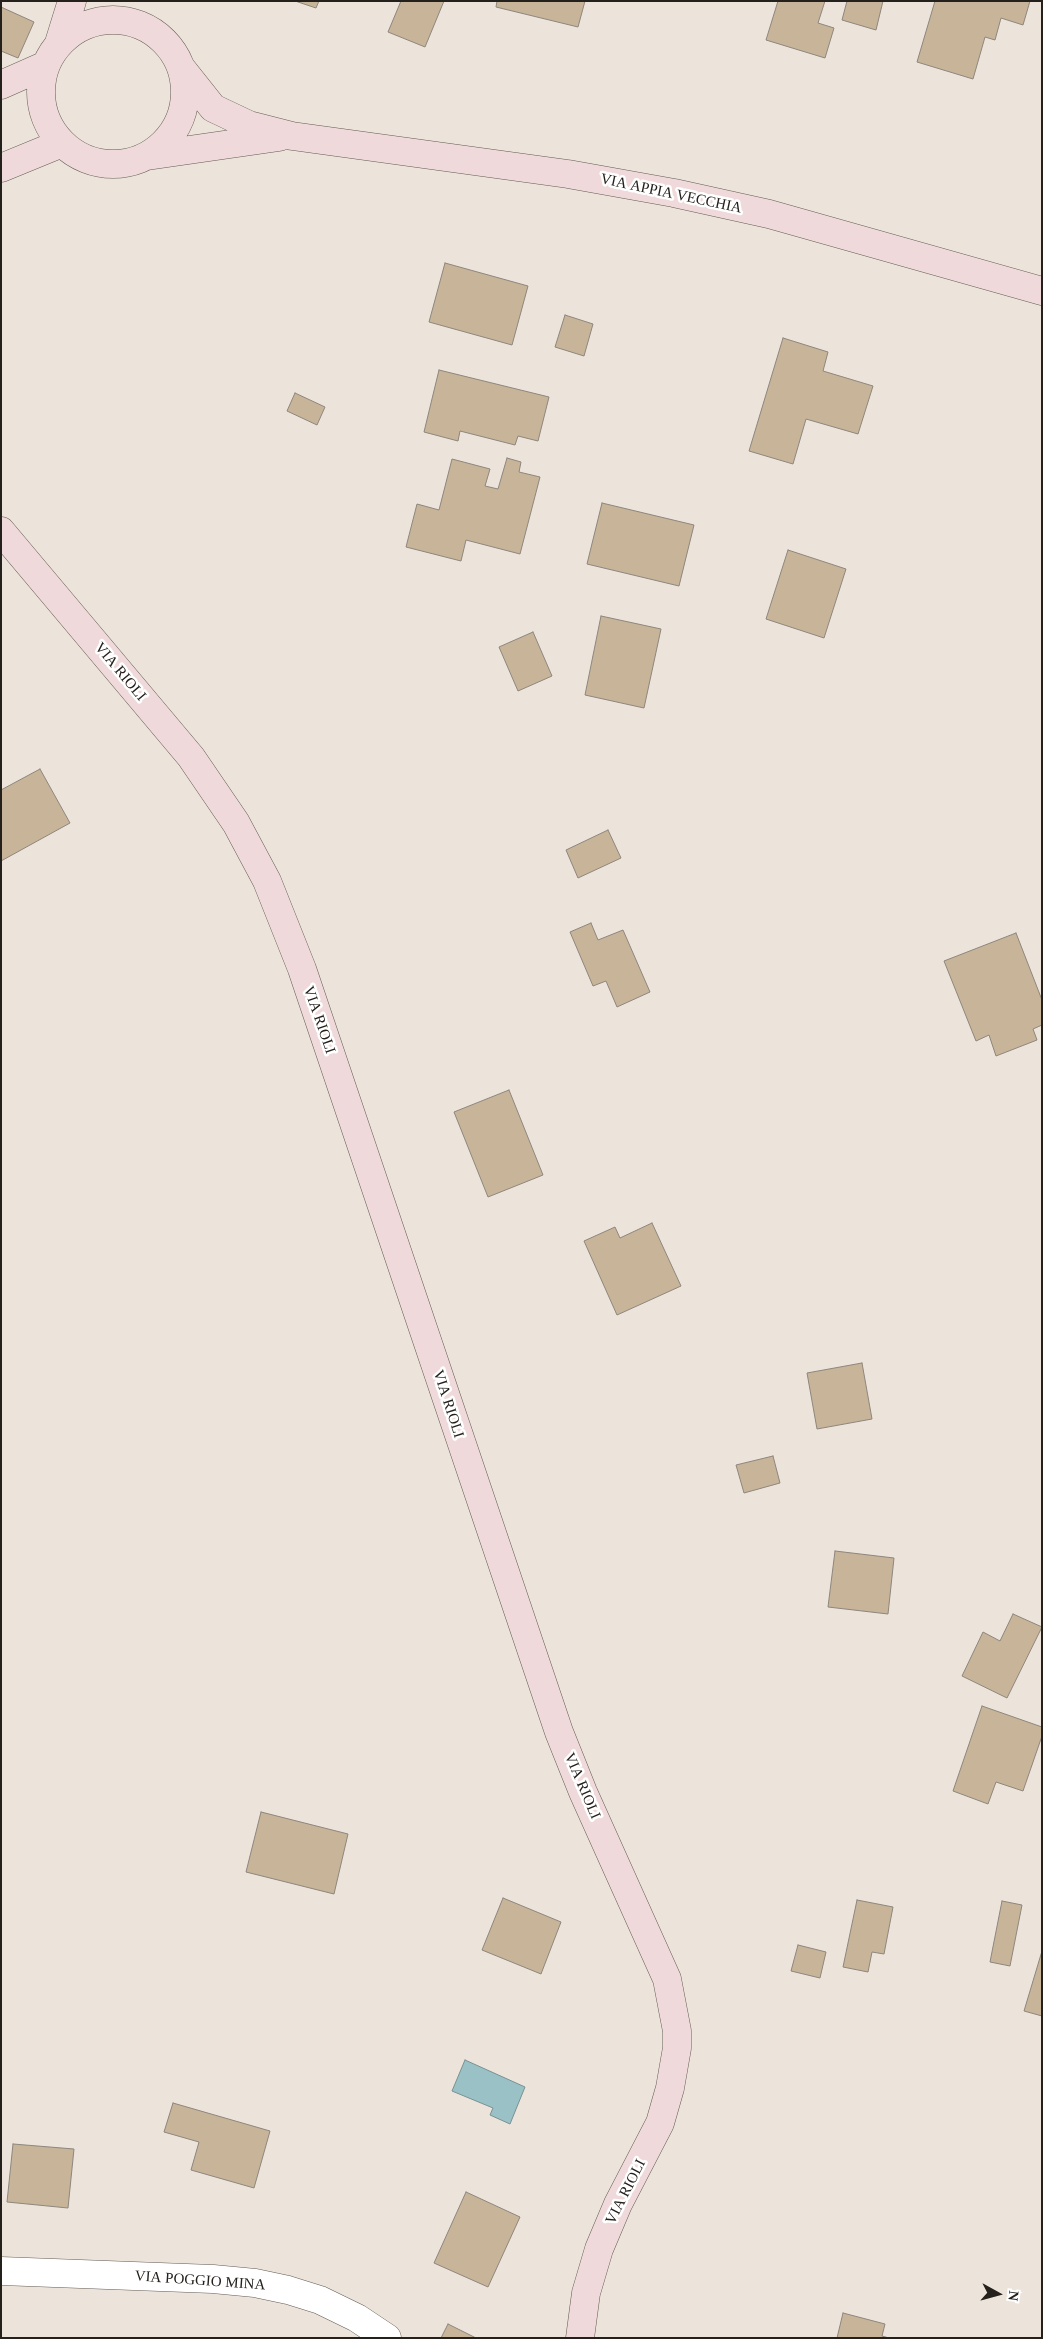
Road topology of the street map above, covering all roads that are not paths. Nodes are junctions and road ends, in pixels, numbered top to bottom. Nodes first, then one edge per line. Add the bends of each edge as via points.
1 (72, 1) edge
2 (127, 1) edge
3 (153, 31) junction
4 (52, 54) junction
5 (182, 69) junction
6 (1, 85) edge
7 (292, 136) junction
8 (62, 143) junction
9 (147, 156) junction
10 (1, 168) edge
11 (1042, 290) edge
12 (1, 531) edge
13 (1, 2271) edge
14 (387, 2338) edge
15 (580, 2338) edge

1 - 4 main road
2 - 3 main road
3 - 4 main road via 135,22 101,20 75,30
3 - 5 main road via 171,47
4 - 6 main road
4 - 8 main road via 41,85 42,106 49,126
5 - 7 main road, VIA APPIA VECCHIA via 213,108 249,125
5 - 9 main road via 186,88 182,115 164,144
7 - 9 main road, VIA APPIA VECCHIA
7 - 11 main road, VIA APPIA VECCHIA via 568,174 674,193 769,214
8 - 9 main road via 80,157 102,164 126,164
8 - 10 main road
12 - 15 main road, VIA RIOLI via 191,757 236,823 267,882 302,969 559,1732 667,1979 677,2031 670,2088 660,2123 598,2248 586,2293
13 - 14 street, VIA POGGIO MINA via 226,2280 271,2286 320,2300 357,2318

